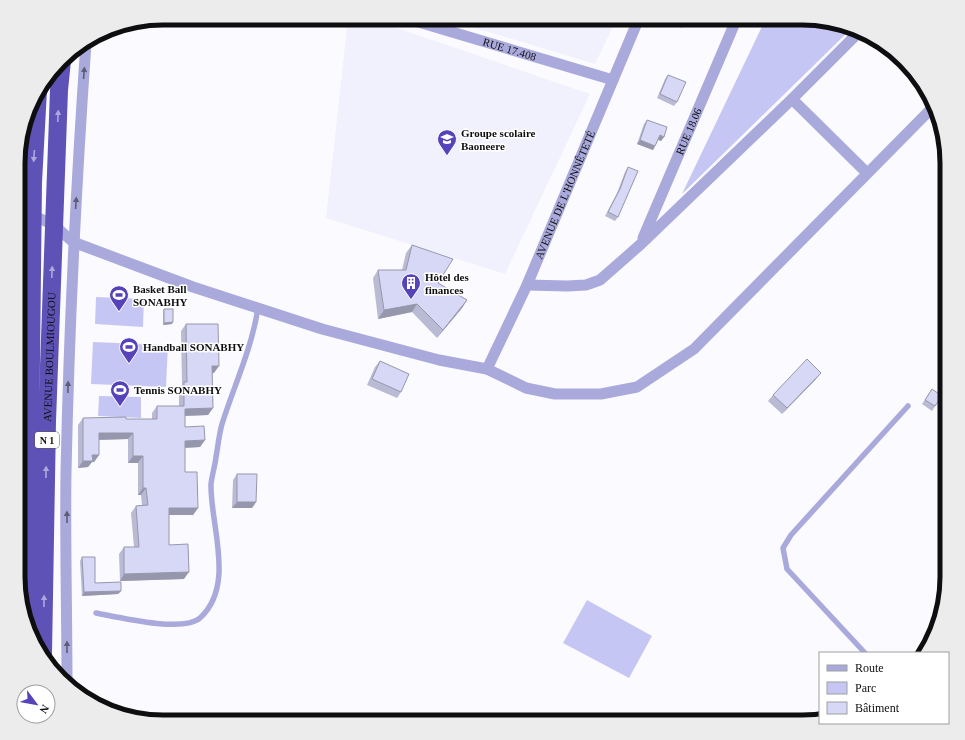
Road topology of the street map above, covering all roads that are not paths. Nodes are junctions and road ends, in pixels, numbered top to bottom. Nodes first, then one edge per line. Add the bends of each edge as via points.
1 (428, 25) edge
2 (636, 25) edge
3 (734, 25) edge
4 (855, 36) edge
5 (86, 48) edge
6 (61, 70) edge
7 (613, 80) junction
8 (792, 99) junction
9 (36, 110) edge
10 (929, 111) edge
11 (867, 173) junction
12 (26, 215) edge
13 (54, 225) junction
14 (73, 242) junction
15 (641, 244) junction
16 (527, 284) junction
17 (258, 308) junction
18 (25, 321) edge
19 (487, 369) junction
20 (908, 406) dead end
21 (25, 476) edge
22 (28, 601) edge
23 (96, 613) dead end
24 (43, 645) edge
25 (864, 652) edge
26 (67, 677) edge

1 - 7 street, RUE 17.408
2 - 7 street, AVENUE DE L'HONNÊTETÉ
3 - 15 street, RUE 18.06
4 - 8 street
14 -> 5 street
13 -> 6 highway, AVENUE BOULMIOUGOU / N 1
7 - 16 street, AVENUE DE L'HONNÊTETÉ
8 - 11 street
8 - 15 street
9 -> 12 highway, AVENUE BOULMIOUGOU / N 1
10 - 11 street
11 - 19 street via 694,349 637,387 601,394 555,394 526,388
12 - 13 street
12 - 18 highway, AVENUE BOULMIOUGOU / N 1
13 - 14 street
24 -> 13 highway, AVENUE BOULMIOUGOU / N 1
14 - 17 street via 193,287
26 -> 14 street via 66,475
15 - 16 street via 600,280 586,285
16 - 19 street, AVENUE DE L'HONNÊTETÉ
17 - 19 street via 322,329 439,360
17 - 23 lane via 222,426 211,484 219,572 216,594 209,608 199,619 175,625
20 - 25 lane via 791,535 783,548 787,569
21 - 22 highway, AVENUE BOULMIOUGOU / N 1

